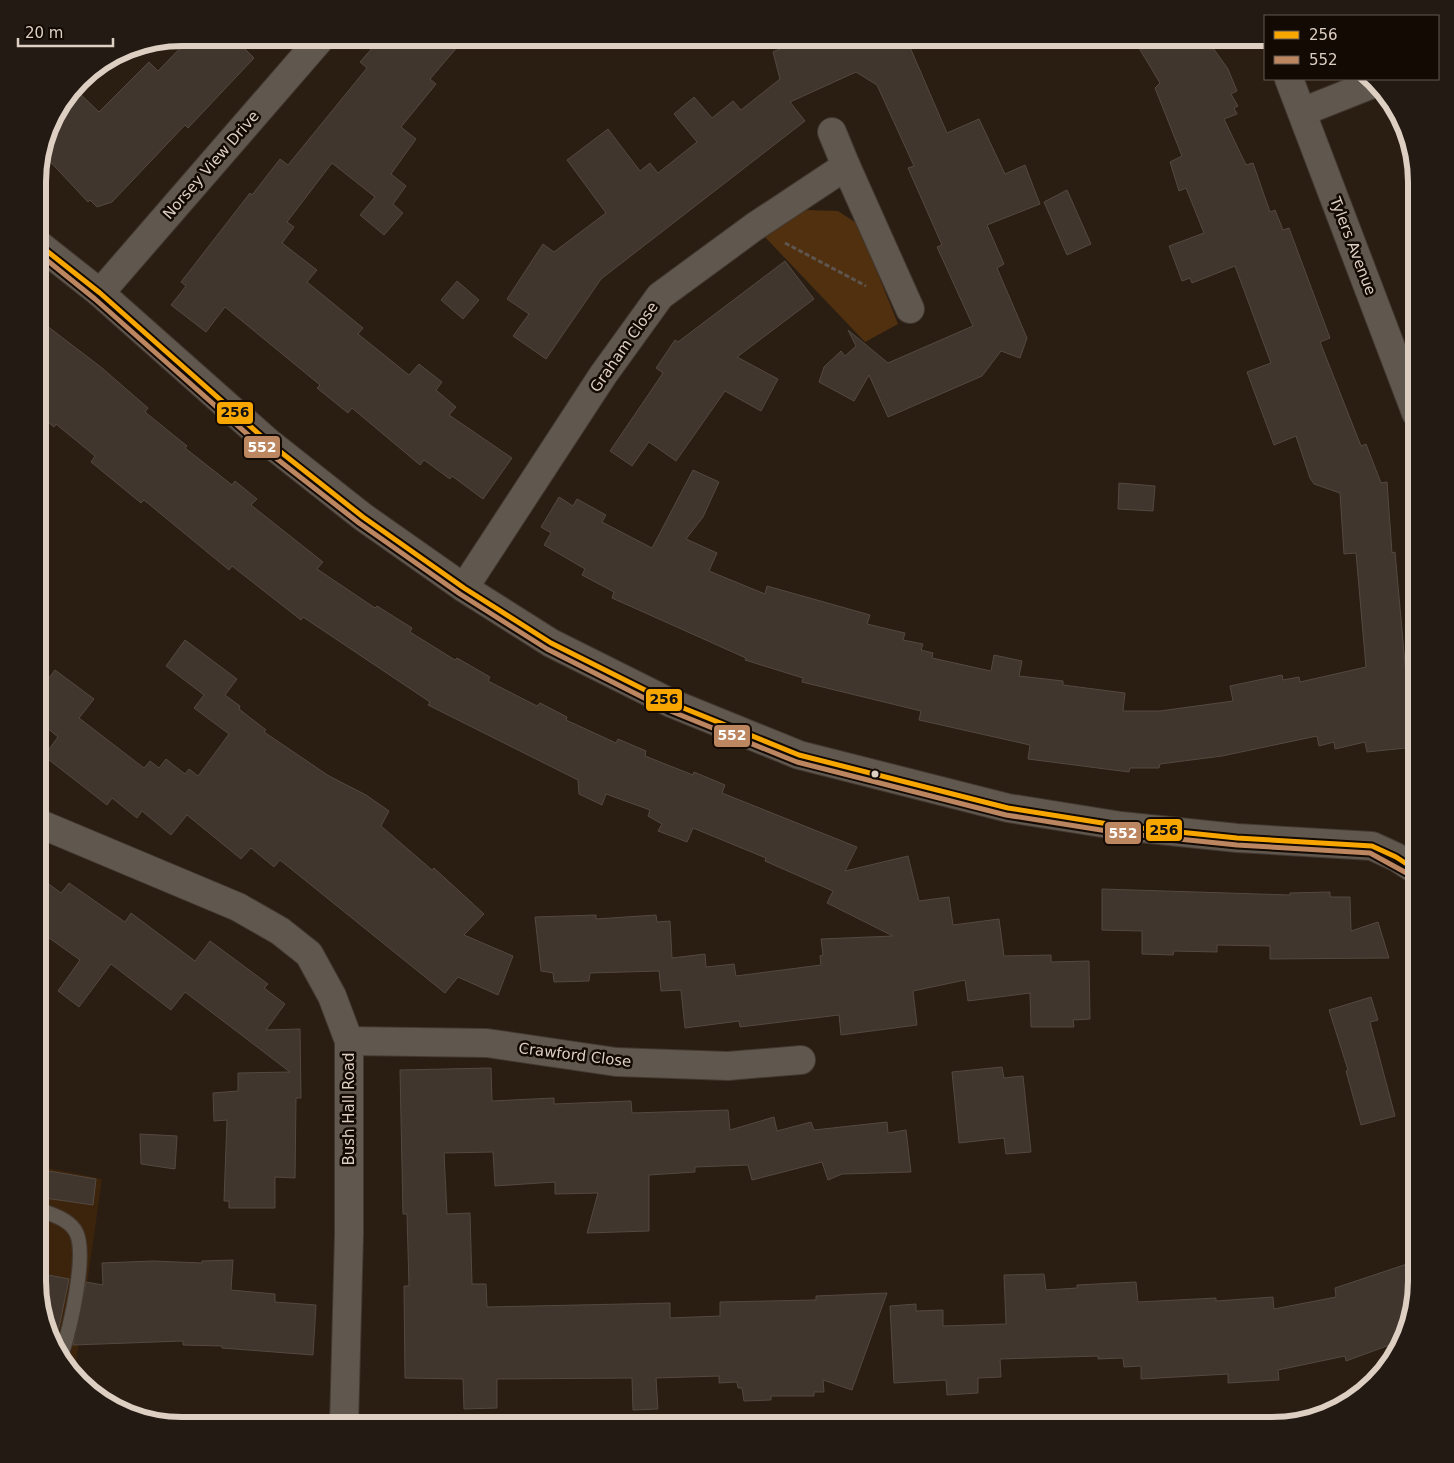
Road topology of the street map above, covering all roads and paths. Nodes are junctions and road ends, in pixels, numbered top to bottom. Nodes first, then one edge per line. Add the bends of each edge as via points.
1 (313, 47) edge
2 (1289, 80) edge
3 (1368, 86) edge
4 (1302, 112) junction
5 (832, 132) dead end
6 (846, 166) junction
7 (754, 226) junction
8 (47, 251) edge
9 (100, 293) junction
10 (910, 309) joint
11 (1408, 392) edge
12 (464, 588) junction
13 (46, 827) edge
14 (1408, 865) edge
15 (349, 1041) junction
16 (801, 1060) dead end
17 (46, 1212) edge
18 (63, 1348) edge
19 (344, 1417) edge

1 - 9 street, Norsey View Drive
2 - 4 street, Tylers Avenue
3 - 4 street
4 - 11 street, Tylers Avenue
5 - 6 street
6 - 7 street, Graham Close
6 - 10 street
7 - 10 path
7 - 12 street, Graham Close via 660,296 603,376
8 - 9 street
9 - 12 street via 268,442 363,517
12 - 14 street via 551,643 671,703 799,755 1008,808 1102,823 1237,838 1372,846
13 - 15 street, Bush Hall Road via 238,907 280,931 309,954 332,996
15 - 16 street, Crawford Close via 487,1043 625,1062 728,1066
15 - 19 street, Bush Hall Road
17 - 18 lane via 67,1221 76,1230 80,1242 71,1322

